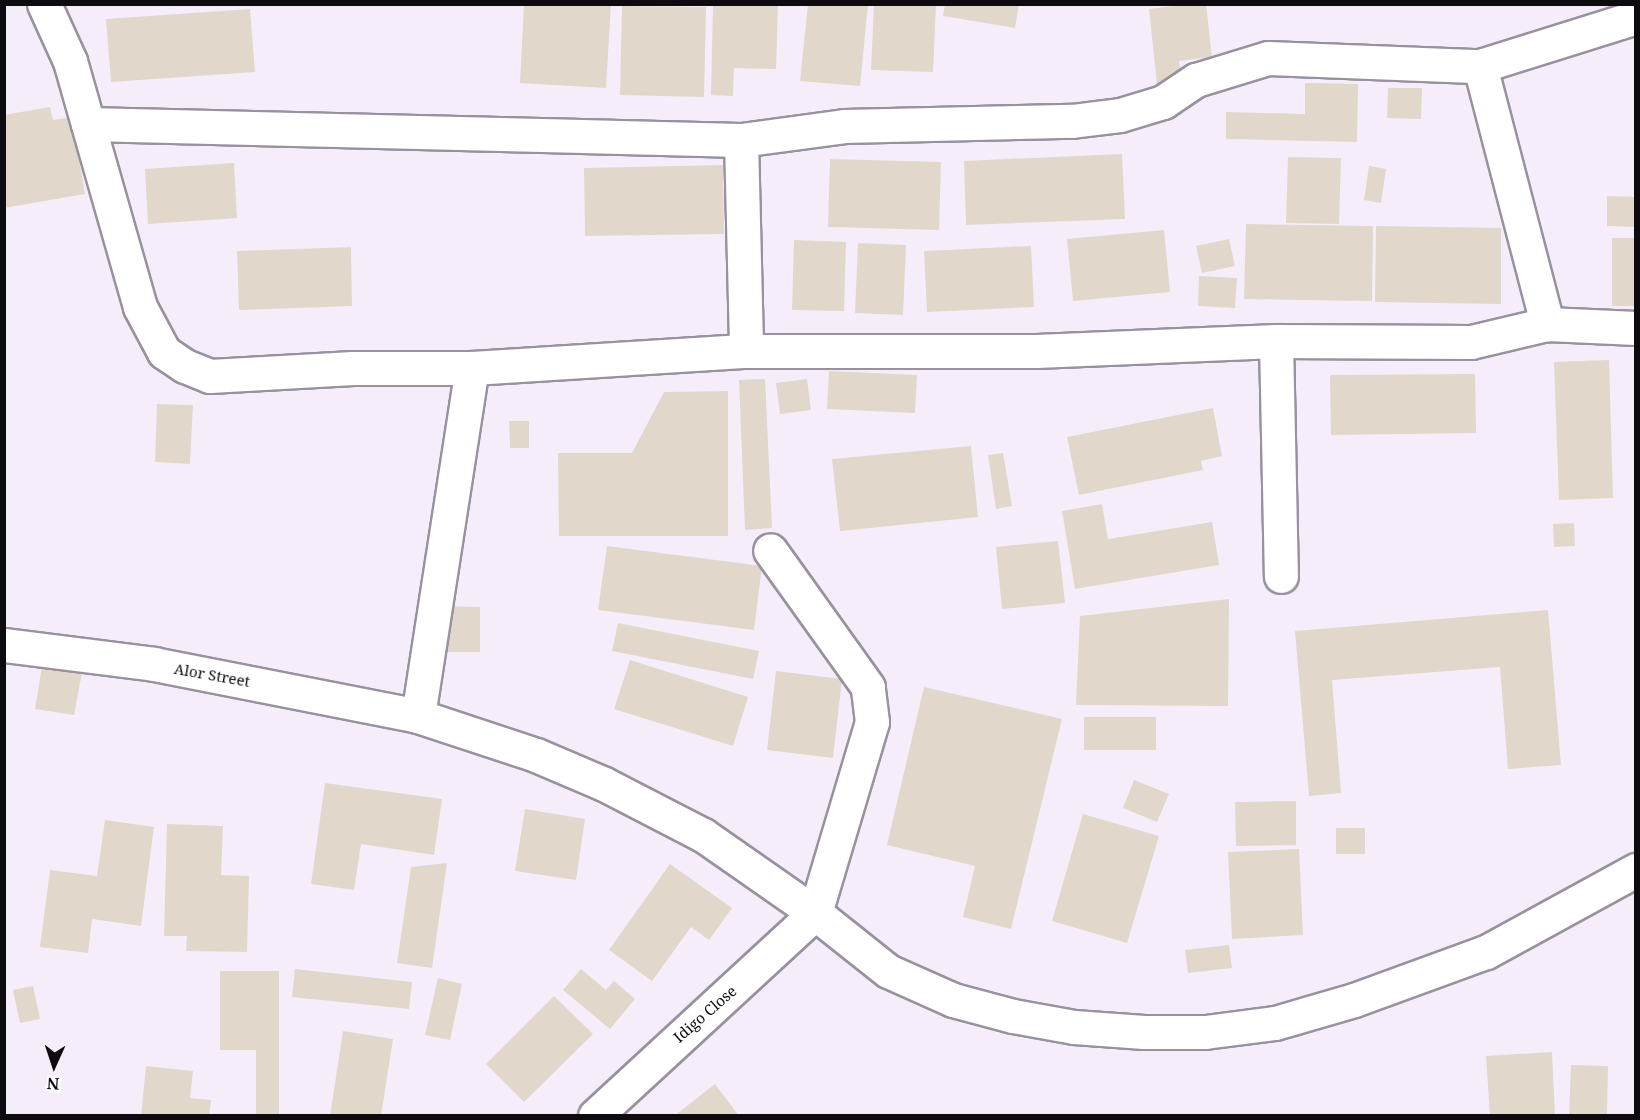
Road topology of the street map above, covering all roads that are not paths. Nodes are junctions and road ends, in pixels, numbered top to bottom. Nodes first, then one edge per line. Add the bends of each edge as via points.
1 (44, 4) edge
2 (1635, 17) edge
3 (1480, 66) junction
4 (88, 124) junction
5 (741, 140) junction
6 (1547, 324) junction
7 (1635, 328) edge
8 (1276, 341) junction
9 (746, 351) junction
10 (472, 368) junction
11 (770, 550) dead end
12 (1281, 576) dead end
13 (4, 645) edge
14 (418, 716) junction
15 (1635, 870) edge
16 (815, 913) junction
17 (595, 1116) edge

1 - 4 street via 70,61
2 - 3 street
3 - 5 street via 1268,58 1196,80 1163,102 1120,115 1072,121 844,126
3 - 6 street
4 - 5 street
4 - 10 street via 140,307 164,352 185,366 210,376 353,368
5 - 9 street
6 - 7 street
6 - 8 street via 1471,342
8 - 9 street via 1036,351
8 - 12 street
9 - 10 street
10 - 14 street
11 - 16 street via 868,687 872,722
13 - 14 street, Alor Street via 154,664
14 - 16 street, Alor Street via 536,755 604,784 704,835
15 - 16 street, Alor Street via 1486,952 1354,1000 1275,1023 1205,1032 1074,1027 953,1000 888,972
16 - 17 street, Idigo Close

